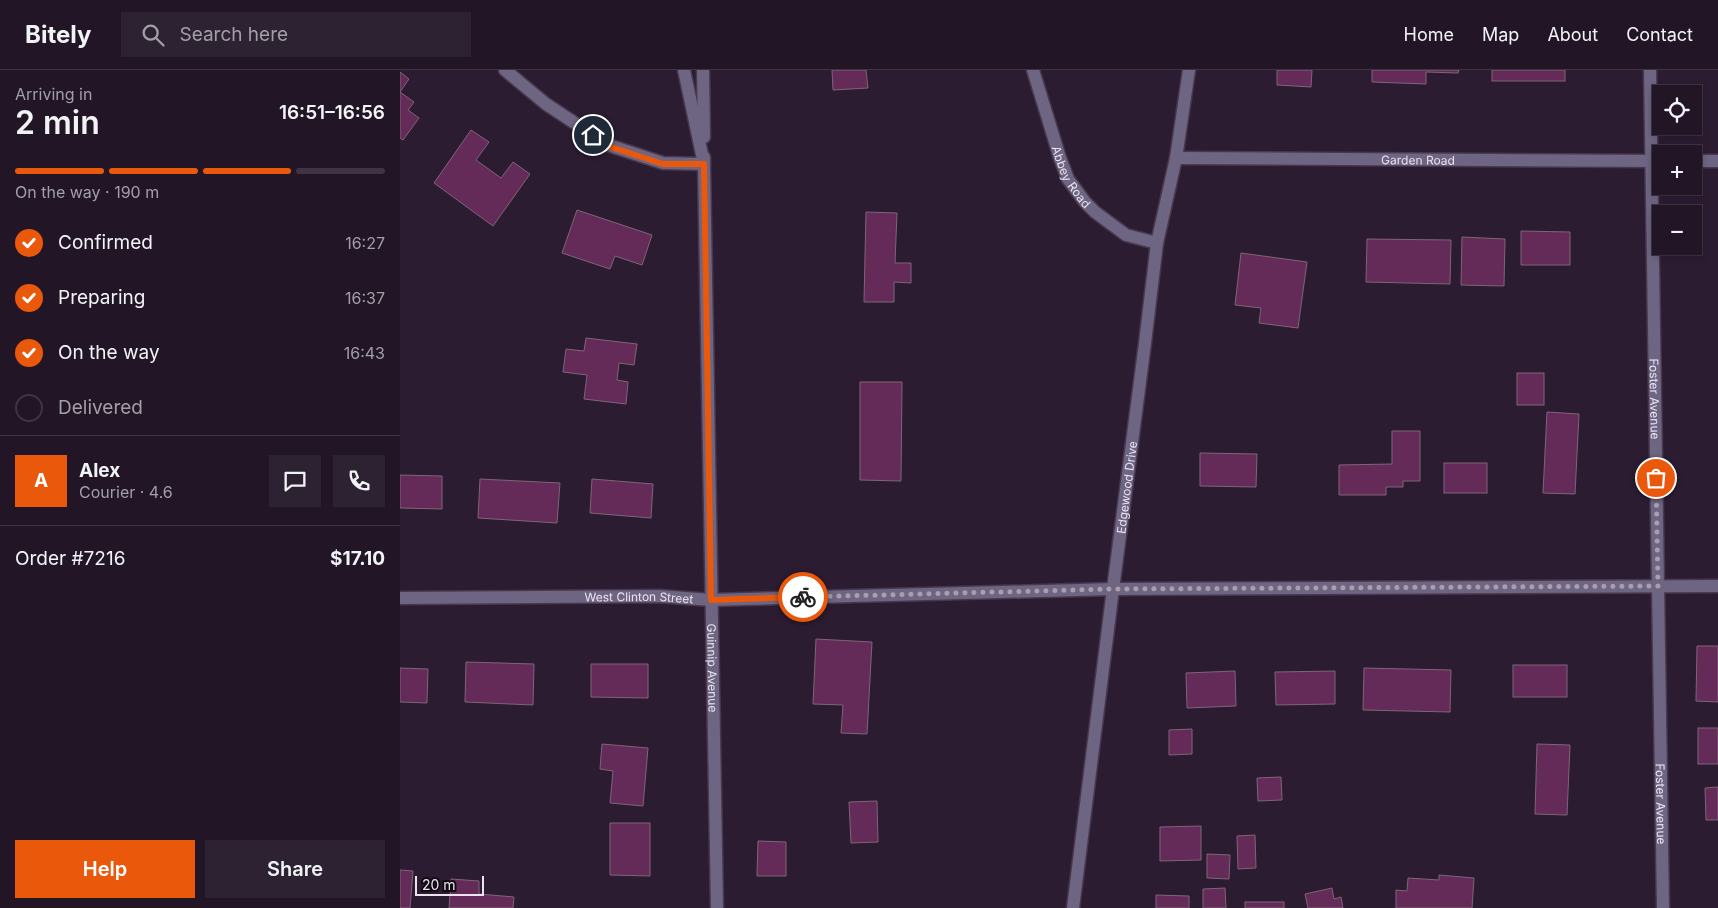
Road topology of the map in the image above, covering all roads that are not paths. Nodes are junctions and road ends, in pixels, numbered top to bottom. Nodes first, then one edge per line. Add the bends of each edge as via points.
1 (505, 70) edge
2 (684, 70) edge
3 (703, 70) edge
4 (1033, 70) edge
5 (1189, 70) edge
6 (1650, 70) edge
7 (1655, 145) edge
8 (1176, 158) junction
9 (1652, 161) edge
10 (1702, 161) edge
11 (1718, 161) edge
12 (704, 164) junction
13 (1656, 195) edge
14 (1157, 243) junction
15 (1658, 586) junction
16 (1718, 586) edge
17 (1113, 589) junction
18 (400, 598) edge
19 (711, 600) junction
20 (717, 908) edge
21 (1073, 908) edge
22 (1663, 908) edge

1 - 12 street via 546,104 608,146 663,164
2 - 12 street, Guinnip Avenue
3 - 12 street
4 - 14 street, Abbey Road via 1068,179 1084,202 1126,235
5 - 8 street, Edgewood Drive
6 - 7 street, Foster Avenue
8 - 9 street, Garden Road
8 - 14 street, Edgewood Drive
10 - 11 street
12 - 19 street, Guinnip Avenue
13 - 15 street, Foster Avenue
14 - 17 street, Edgewood Drive
15 - 16 street, West Clinton Street
15 - 17 street, West Clinton Street
15 - 22 street, Foster Avenue
17 - 19 street, West Clinton Street
17 - 21 street, Edgewood Drive
18 - 19 street, West Clinton Street via 659,596
19 - 20 street, Guinnip Avenue

